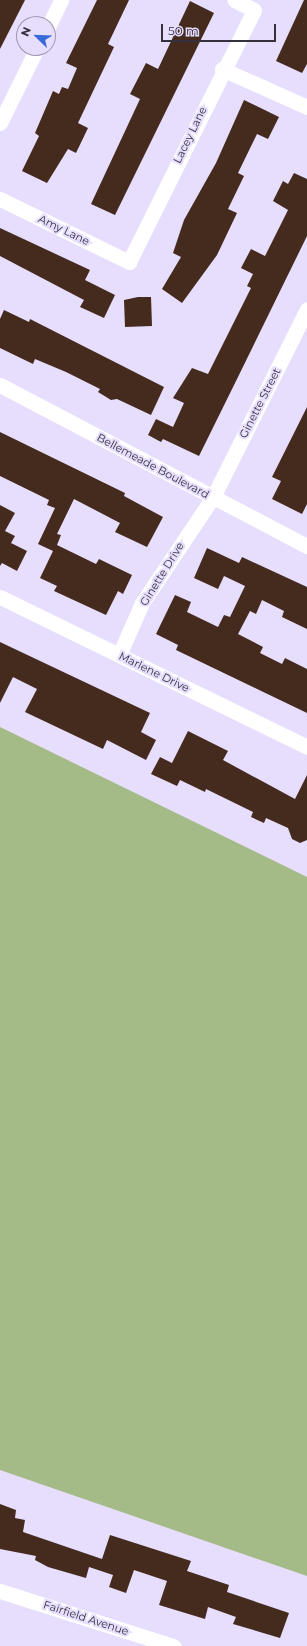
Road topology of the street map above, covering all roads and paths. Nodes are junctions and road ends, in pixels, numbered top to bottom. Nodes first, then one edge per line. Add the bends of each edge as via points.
1 (61, 0) edge
2 (234, 0) edge
3 (53, 16) edge
4 (33, 56) edge
5 (222, 69) junction
6 (307, 107) edge
7 (0, 122) edge
8 (0, 199) edge
9 (129, 262) joint
10 (307, 309) edge
11 (0, 385) edge
12 (212, 497) junction
13 (307, 546) edge
14 (0, 597) edge
15 (119, 655) junction
16 (307, 747) edge
17 (0, 1591) edge
18 (173, 1646) edge

1 - 3 street
2 - 5 street, Lacey Lane via 254,10
4 - 7 street
5 - 6 street
5 - 9 street, Lacey Lane
8 - 9 street, Amy Lane
10 - 12 street, Ginette Street
11 - 12 street, Bellemeade Boulevard
12 - 13 street, Bellemeade Boulevard
12 - 15 street, Ginette Drive via 142,603
14 - 15 street, Marlene Drive
15 - 16 street, Marlene Drive
17 - 18 street, Fairfield Avenue

